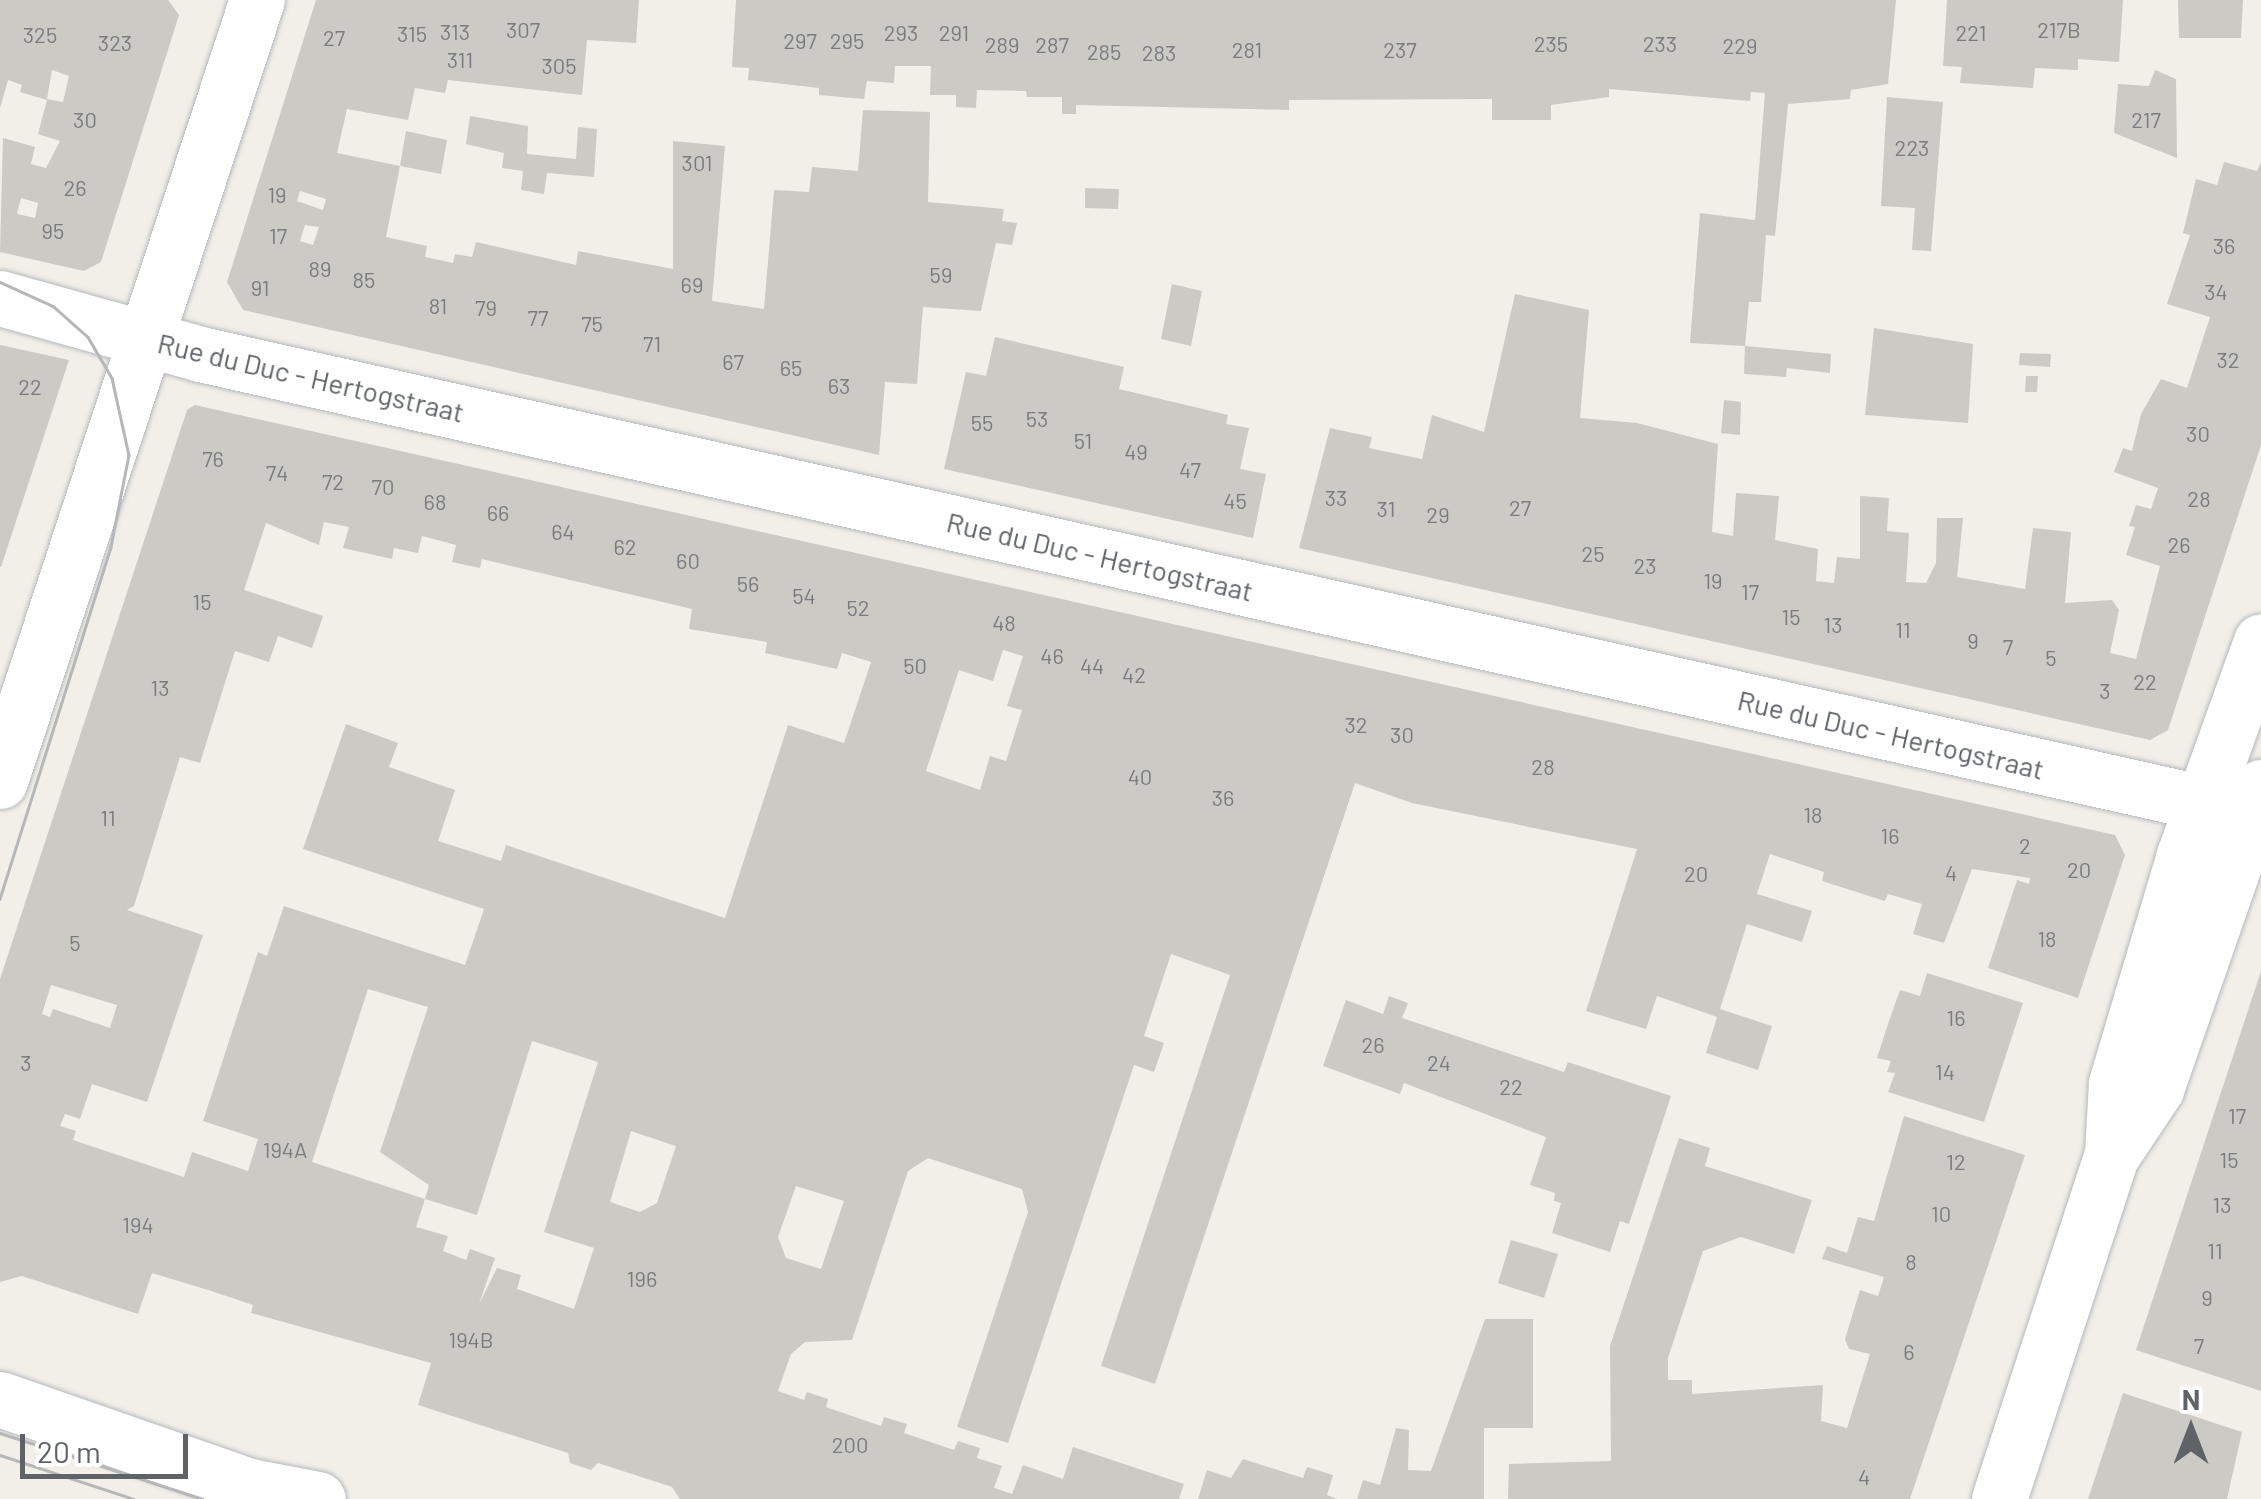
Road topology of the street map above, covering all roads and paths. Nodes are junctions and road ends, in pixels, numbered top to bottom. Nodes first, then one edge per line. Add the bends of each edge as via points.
1 (257, 0) edge
2 (0, 298) edge
3 (145, 338) junction
4 (2261, 641) edge
5 (0, 781) edge
6 (2244, 805) edge
7 (0, 1399) edge
8 (318, 1499) edge
9 (1999, 1499) edge

1 - 3 street
2 - 3 street, Rue du Duc - Hertogstraat
3 - 5 street
3 - 6 street, Rue du Duc - Hertogstraat
4 - 6 street
6 - 9 street via 2116,1083 2112,1154
7 - 8 street via 250,1486

